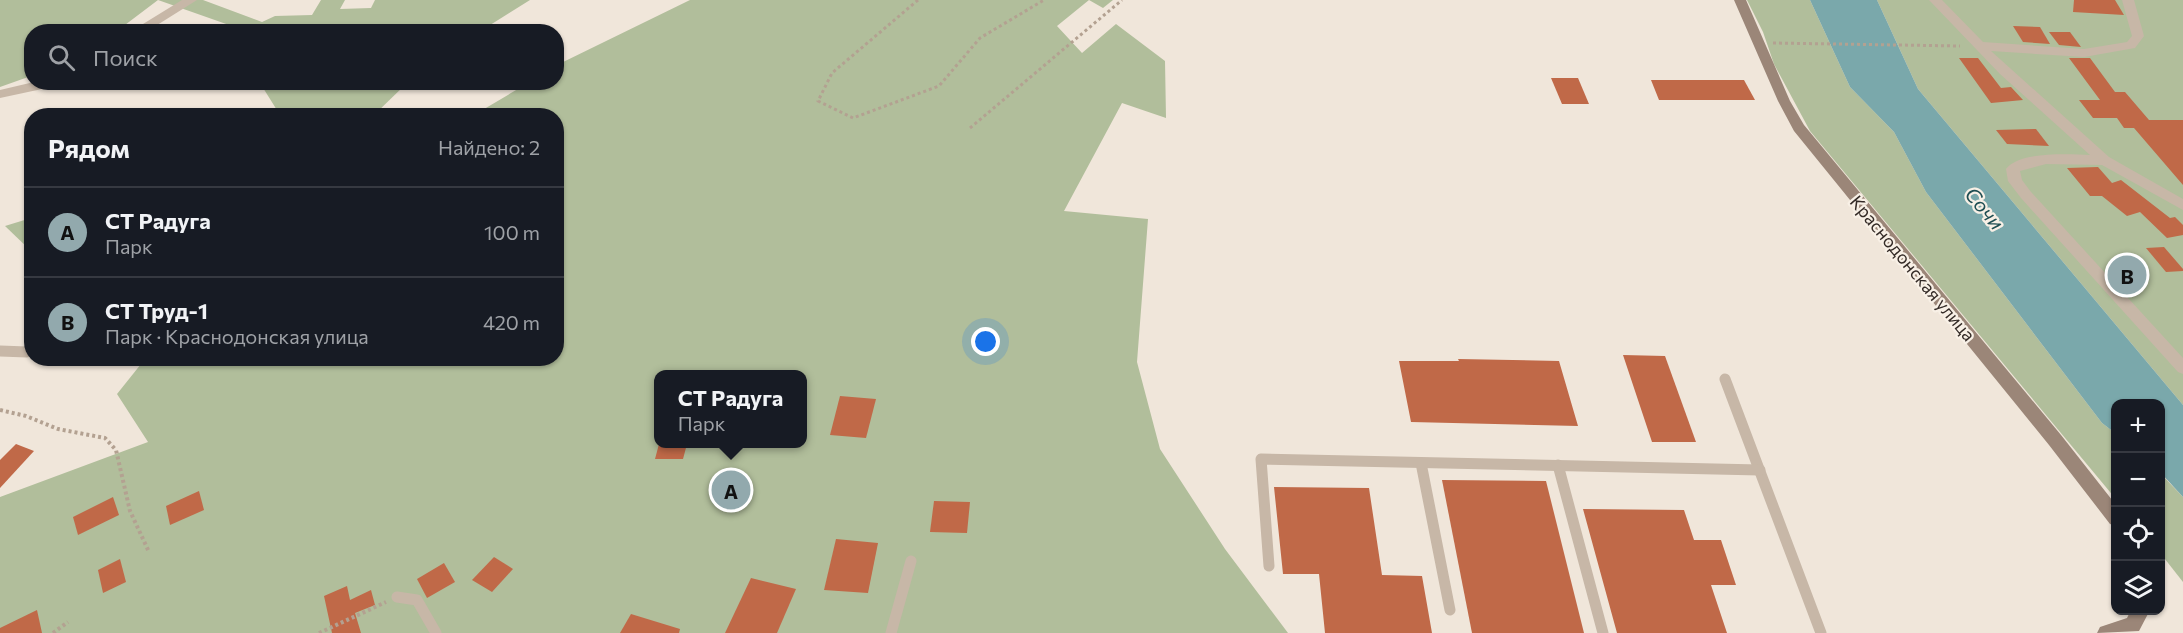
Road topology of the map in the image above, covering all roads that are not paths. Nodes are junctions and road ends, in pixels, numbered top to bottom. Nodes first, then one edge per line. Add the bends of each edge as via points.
1 (191, 0) edge
2 (1740, 0) edge
3 (1935, 0) edge
4 (2128, 0) edge
5 (150, 24) edge
6 (1982, 46) junction
7 (24, 89) edge
8 (0, 94) edge
9 (2104, 160) junction
10 (2183, 205) edge
11 (0, 351) edge
12 (24, 352) edge
13 (2183, 368) edge
14 (1725, 379) dead end
15 (1421, 462) junction
16 (1558, 465) junction
17 (1760, 470) junction
18 (2111, 513) edge
19 (911, 561) dead end
20 (1269, 566) dead end
21 (397, 597) road end
22 (1450, 610) dead end
23 (2138, 615) edge
24 (436, 633) edge
25 (891, 633) edge
26 (1603, 633) edge
27 (1821, 633) edge
28 (2106, 633) edge

1 - 5 street
2 - 18 street, Краснодонская улица via 1799,128
3 - 6 street
4 - 6 street via 2138,36 2131,45 2084,53
6 - 9 street via 2004,71
7 - 8 street
9 - 10 street
9 - 13 street via 2025,162 2013,169 2015,181
11 - 12 lane
14 - 17 lane
15 - 16 lane
15 - 20 lane via 1261,459
15 - 22 lane
16 - 17 lane
16 - 26 lane
17 - 27 lane
19 - 25 lane
21 - 24 lane via 417,600
23 - 28 street via 2133,625

